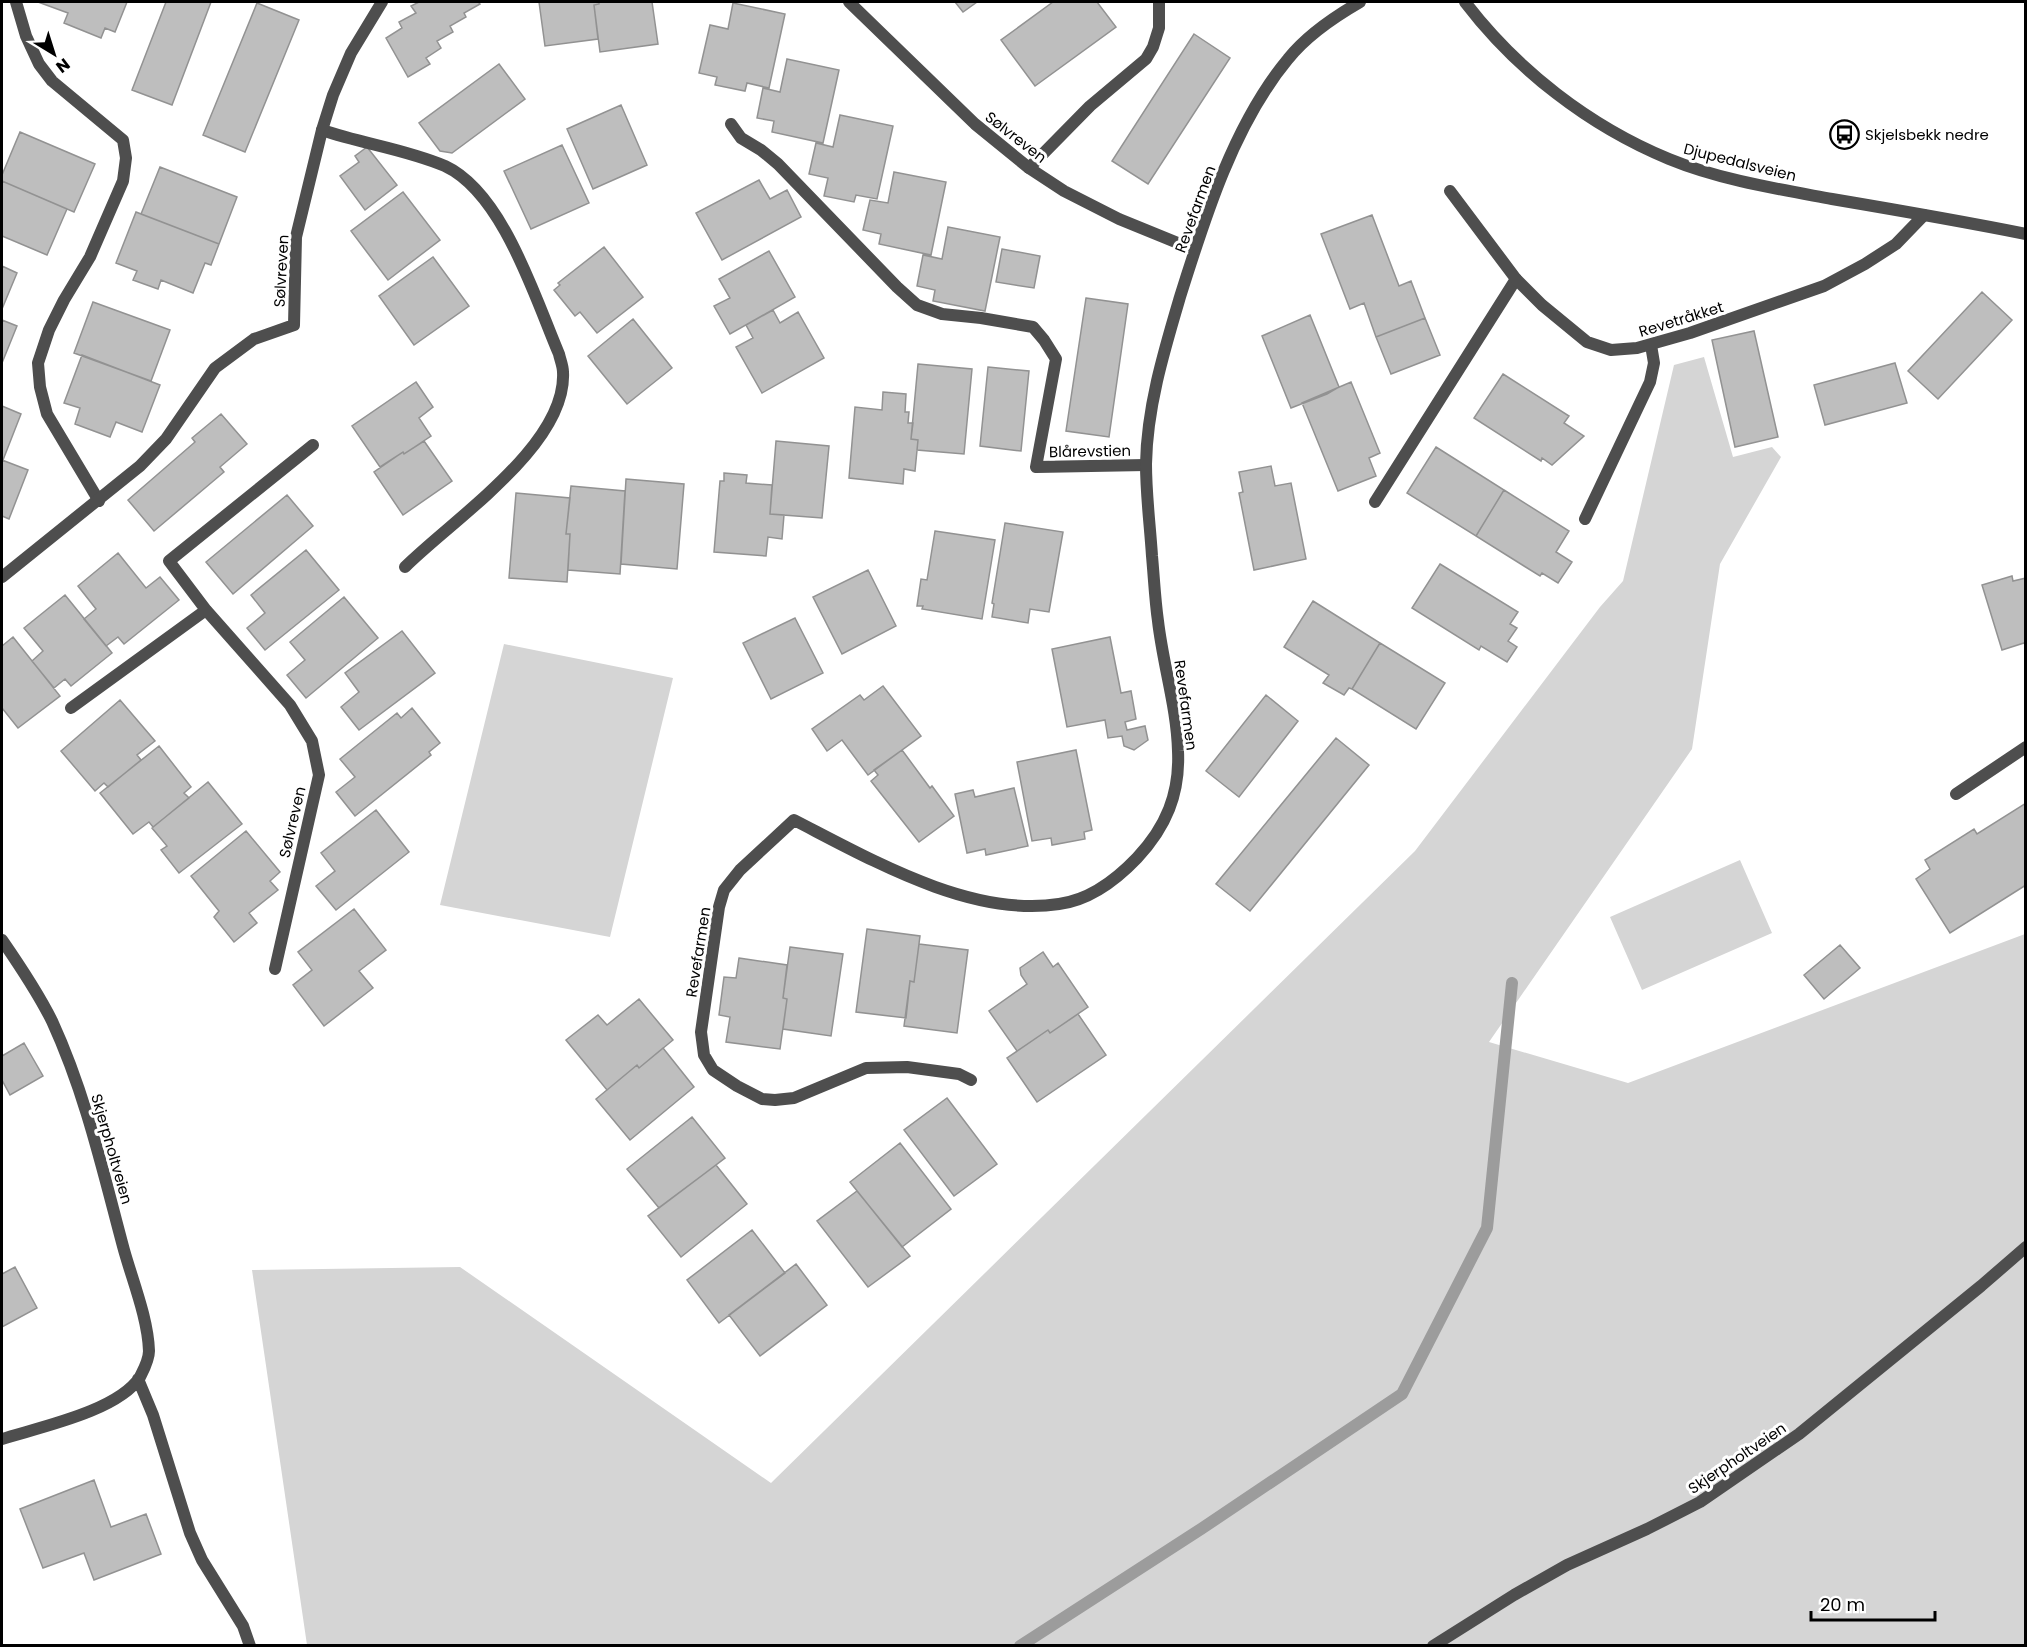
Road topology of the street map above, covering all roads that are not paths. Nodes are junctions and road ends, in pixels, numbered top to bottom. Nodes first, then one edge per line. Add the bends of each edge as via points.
1 (16, 2) edge
2 (849, 2) edge
3 (1159, 2) edge
4 (1360, 2) edge
5 (1465, 2) edge
6 (378, 3) edge
7 (731, 124) dead end
8 (322, 130) junction
9 (1029, 168) junction
10 (1450, 191) dead end
11 (1924, 215) junction
12 (2025, 234) edge
13 (1195, 250) junction
14 (1516, 279) junction
15 (1651, 345) junction
16 (313, 445) dead end
17 (1146, 465) junction
18 (99, 501) junction
19 (1375, 502) dead end
20 (1585, 519) dead end
21 (405, 567) dead end
22 (2, 577) edge
23 (206, 610) junction
24 (70, 708) dead end
25 (2025, 747) edge
26 (1956, 794) dead end
27 (2, 940) edge
28 (275, 969) dead end
29 (970, 1080) dead end
30 (2025, 1247) edge
31 (138, 1379) junction
32 (2, 1439) edge
33 (250, 1646) edge
34 (1434, 1646) edge

1 - 18 street via 39,64 52,81 123,140 125,149 123,181 90,257 48,330 38,363 47,414
2 - 9 street, Sølvreven via 975,124
3 - 9 street via 1159,28 1146,58 1090,106
4 - 13 street, Revefarmen via 1307,40 1267,86 1236,143
5 - 11 street, Djupedalsveien via 1512,54 1553,91 1610,131 1668,159 1781,190
6 - 8 street, Sølvreven via 351,53
7 - 17 street, Blårevstien via 741,138 778,164 917,305 942,314 1033,327 1056,359 1036,467
8 - 18 street, Sølvreven via 296,237 294,325 254,339 215,368 166,439
8 - 21 street via 447,167 489,203 507,231 563,372 560,396 548,425 520,461 492,491
9 - 13 street, Sølvreven via 1119,219
10 - 14 street, Revetråkket
11 - 12 street, Djupedalsveien
11 - 15 street, Revetråkket via 1896,244 1824,286
13 - 17 street, Revefarmen via 1157,381
14 - 15 street, Revetråkket via 1587,342 1611,350
14 - 19 street
15 - 20 street via 1654,363 1650,382
16 - 23 street, Sølvreven via 169,561
17 - 29 street, Revefarmen via 1158,621 1178,751 1177,784 1167,816 1154,839 1133,862 1112,881 1071,901 1025,907 1006,905 904,876 794,820 740,870 724,890 719,907 701,1032 704,1055 713,1070 762,1099 794,1098 866,1068 907,1067 959,1074
18 - 22 street, Sølvreven
23 - 24 street
23 - 28 street, Sølvreven via 290,705 312,741 319,775
25 - 26 street
27 - 31 street, Skjerpholtveien via 51,1019 82,1094 142,1314 149,1353
30 - 34 street, Skjerpholtveien via 1799,1434 1700,1502 1567,1565
31 - 32 street, Skjerpholtveien via 111,1402
31 - 33 street via 190,1533 243,1626

